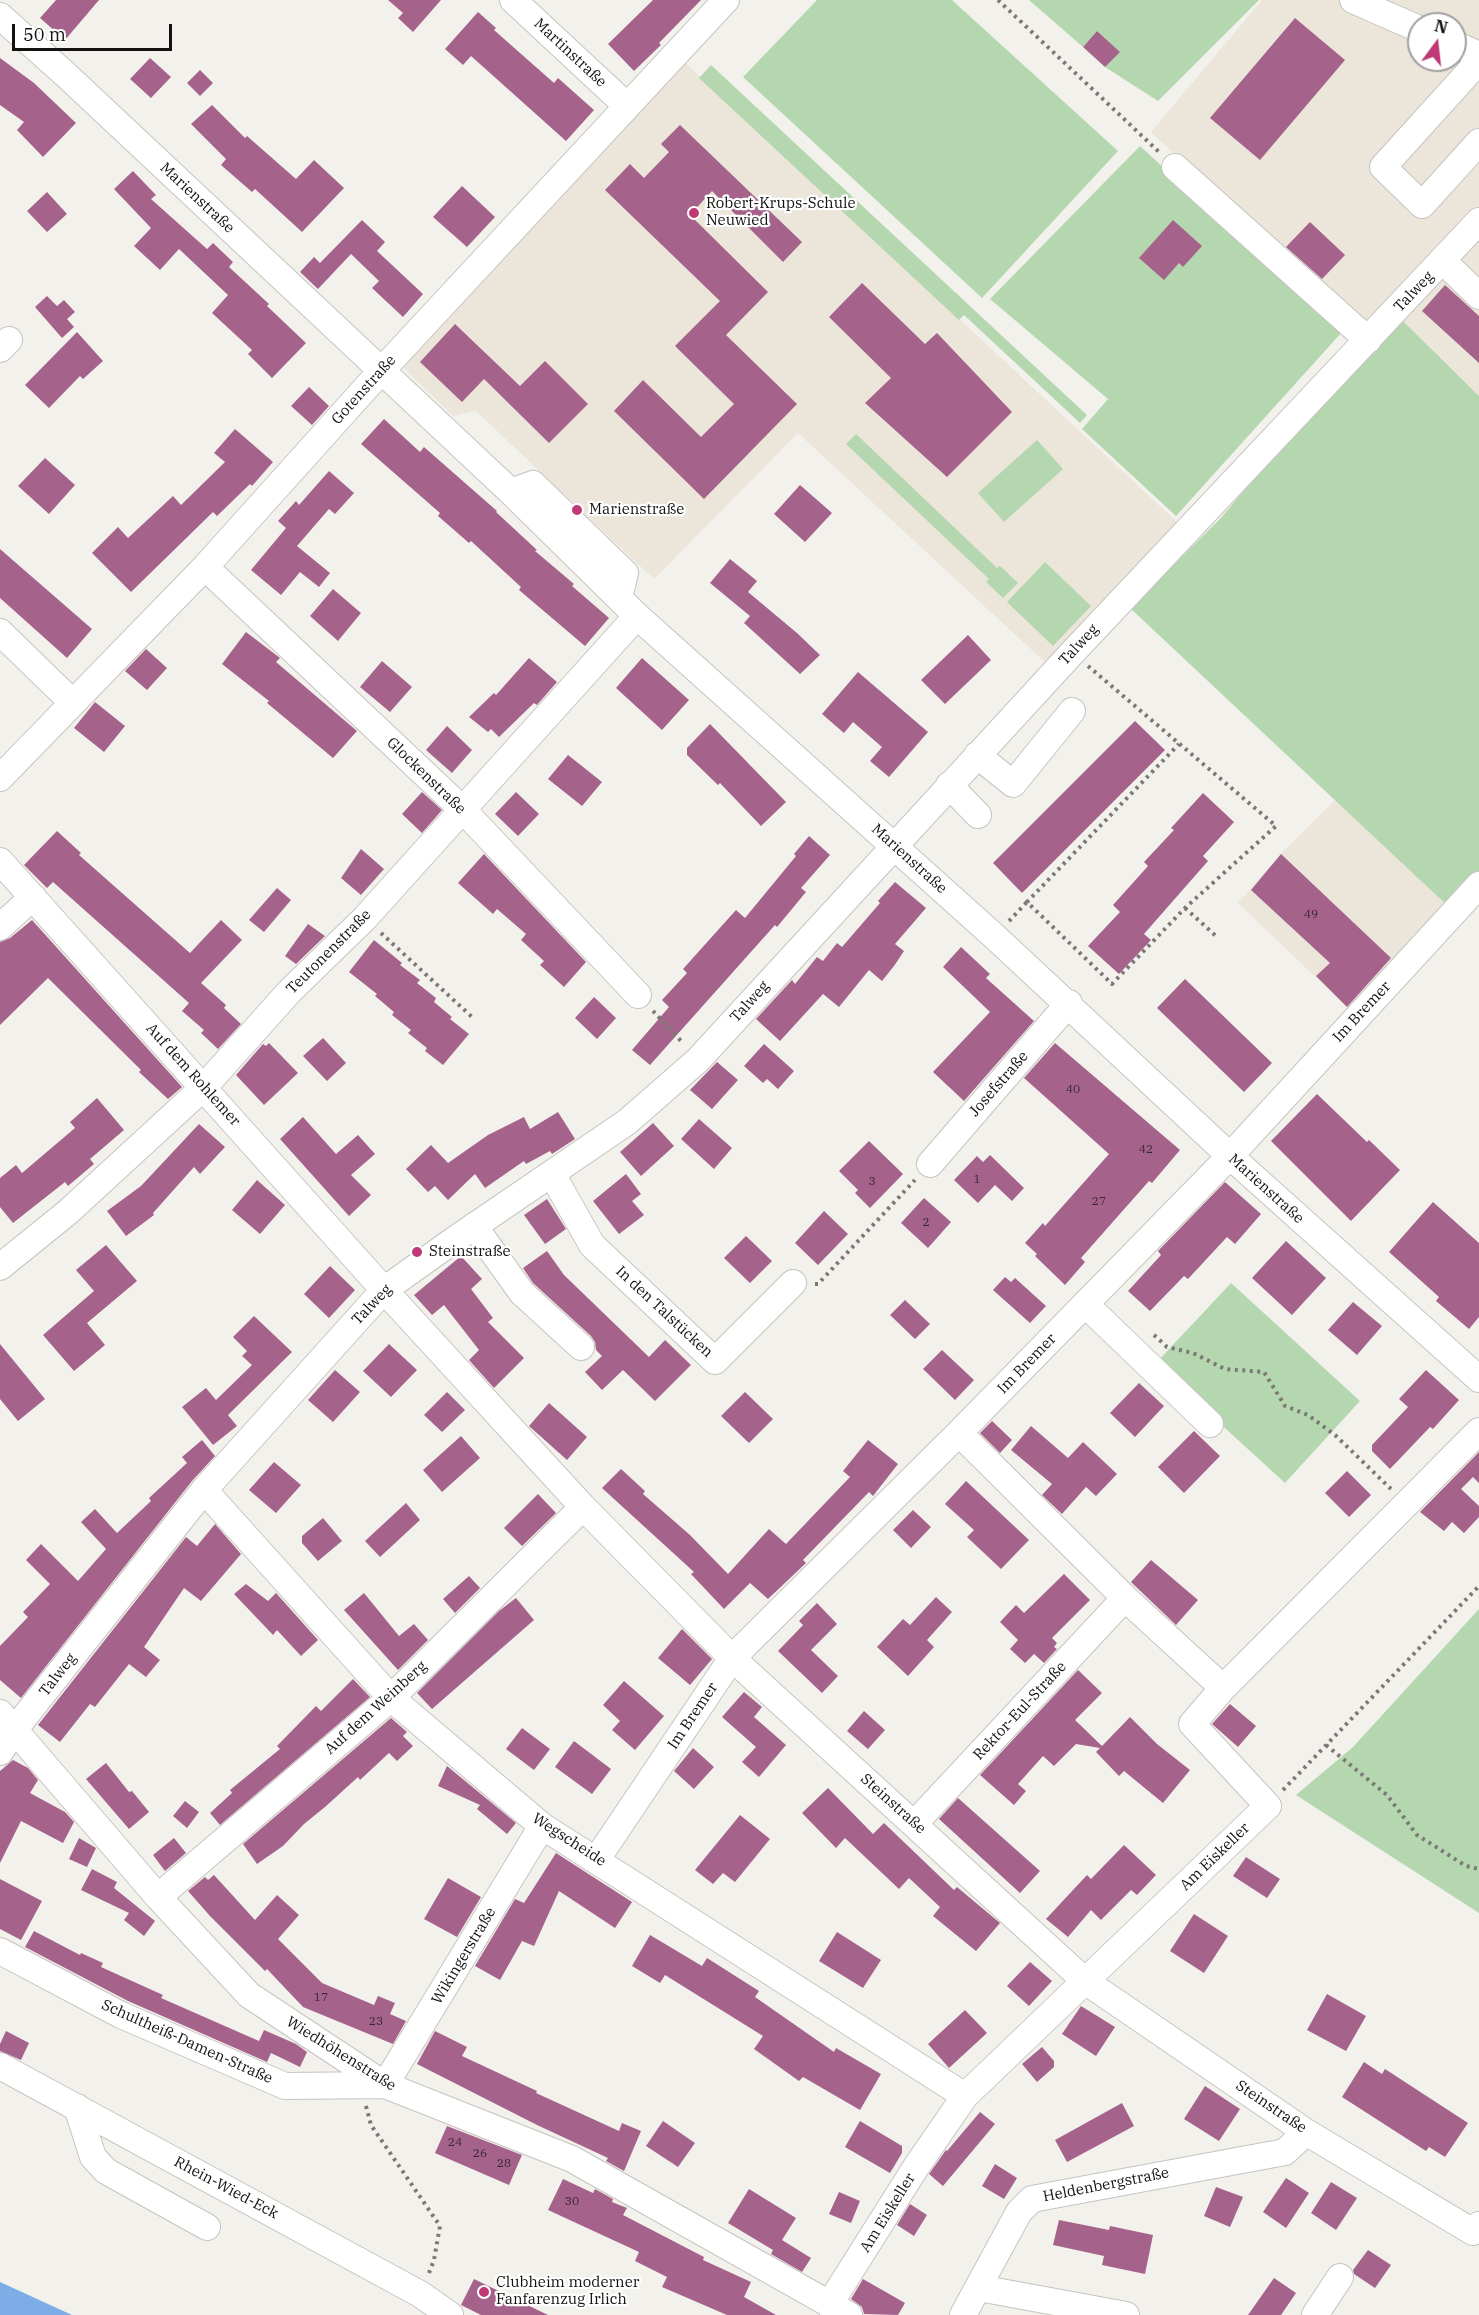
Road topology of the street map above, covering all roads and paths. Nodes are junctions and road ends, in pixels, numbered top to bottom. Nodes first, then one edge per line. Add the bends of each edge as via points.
1 (513, 0) edge
2 (726, 0) edge
3 (998, 0) edge
4 (1353, 0) edge
5 (0, 16) edge
6 (1407, 24) edge
7 (1479, 61) edge
8 (627, 106) junction
9 (1479, 142) edge
10 (1175, 167) joint
11 (1479, 221) edge
12 (1443, 261) junction
13 (1479, 296) edge
14 (1368, 340) junction
15 (382, 370) junction
16 (206, 567) junction
17 (638, 616) junction
18 (0, 632) edge
19 (1072, 653) junction
20 (73, 703) junction
21 (1072, 711) dead end
22 (1179, 744) junction
23 (977, 755) junction
24 (0, 778) edge
25 (949, 785) junction
26 (463, 810) junction
27 (978, 815) dead end
28 (894, 845) junction
29 (0, 861) edge
30 (1479, 885) edge
31 (33, 897) junction
32 (1185, 908) junction
33 (364, 918) junction
34 (0, 927) edge
35 (1216, 936) dead end
36 (638, 995) joint
37 (1069, 1003) junction
38 (472, 1017) dead end
39 (698, 1060) junction
40 (204, 1087) junction
41 (1230, 1156) junction
42 (930, 1164) joint
43 (552, 1174) junction
44 (474, 1226) junction
45 (0, 1267) edge
46 (793, 1283) joint
47 (384, 1290) junction
48 (1085, 1304) junction
49 (581, 1347) dead end
50 (1167, 1347) dead end
51 (1479, 1379) edge
52 (1210, 1424) dead end
53 (1479, 1431) edge
54 (959, 1433) junction
55 (204, 1490) junction
56 (1407, 1504) junction
57 (583, 1507) junction
58 (1479, 1586) edge
59 (1125, 1598) junction
60 (732, 1658) junction
61 (1223, 1688) junction
62 (391, 1698) junction
63 (8, 1721) edge
64 (1326, 1744) junction
65 (0, 1752) edge
66 (1268, 1806) junction
67 (914, 1824) junction
68 (542, 1826) junction
69 (597, 1859) junction
70 (1479, 1869) edge
71 (158, 1897) junction
72 (0, 1951) edge
73 (1085, 1981) junction
74 (0, 2066) edge
75 (360, 2085) junction
76 (385, 2085) junction
77 (965, 2096) junction
78 (77, 2107) junction
79 (1306, 2132) junction
80 (207, 2227) dead end
81 (1476, 2229) edge
82 (1340, 2277) dead end
83 (979, 2288) junction
84 (420, 2294) junction
85 (839, 2310) edge
86 (450, 2315) edge
87 (963, 2315) edge
88 (1126, 2315) edge
89 (1315, 2315) edge

1 - 8 street, Martinstraße
2 - 8 street, Gotenstraße
3 - 10 path
4 - 6 street
5 - 15 street, Marienstraße
7 - 9 street via 1383,167 1422,205
8 - 15 street, Gotenstraße
10 - 14 street
11 - 12 street, Talweg
12 - 13 street
12 - 14 street, Talweg
14 - 19 street, Talweg
15 - 16 street, Gotenstraße
15 - 17 street, Marienstraße
16 - 20 street, Gotenstraße
16 - 26 street, Glockenstraße
17 - 26 street, Teutonenstraße
17 - 28 street, Marienstraße
18 - 20 street
19 - 22 path
19 - 23 street, Talweg
20 - 24 street, Gotenstraße
21 - 23 street via 1013,783
22 - 32 path via 1276,826
22 - 32 path via 1027,902 1112,984
23 - 25 street, Talweg
25 - 27 street
25 - 28 street, Talweg
26 - 33 street, Teutonenstraße
26 - 36 street, Glockenstraße
28 - 37 street, Marienstraße
28 - 39 street, Talweg
29 - 31 street, Auf dem Rohlemer
30 - 41 street, Im Bremer
31 - 34 street
31 - 40 street, Auf dem Rohlemer
32 - 35 path
33 - 38 path
33 - 40 street, Teutonenstraße via 289,992
36 - 39 path
37 - 41 street, Marienstraße
37 - 42 street, Josefstraße
39 - 43 street, Talweg via 627,1122
40 - 45 street, Teutonenstraße via 68,1212
40 - 47 street, Auf dem Rohlemer
41 - 48 street, Im Bremer
41 - 51 street, Marienstraße
42 - 46 path via 818,1284
43 - 44 street, Talweg
43 - 46 street, In den Talstücken via 592,1245 715,1361
44 - 47 street, Talweg
44 - 49 street via 522,1293
47 - 55 street, Talweg
47 - 57 street, Steinstraße
48 - 52 street
48 - 54 street, Im Bremer
50 - 56 path via 1193,1353 1225,1369 1264,1372 1285,1406 1308,1415 1335,1434
53 - 56 street
54 - 59 street
54 - 60 street, Im Bremer
55 - 62 street, Wegscheide
55 - 63 street, Talweg
56 - 61 street
57 - 60 street, Steinstraße
57 - 62 street, Auf dem Weinberg
58 - 64 path
59 - 61 street
59 - 67 street, Rektor-Eul-Straße
60 - 67 street, Steinstraße
60 - 69 street, Im Bremer
61 - 66 street via 1192,1724
62 - 68 street, Wegscheide
62 - 71 street, Auf dem Weinberg
63 - 65 street, Talweg
63 - 71 street, Wiedhöhenstraße
64 - 66 path
64 - 70 path via 1387,1795 1417,1835 1466,1866
66 - 73 street, Am Eiskeller
67 - 73 street, Steinstraße
68 - 69 street, Wegscheide
68 - 76 street, Wikingerstraße
69 - 77 street, Wegscheide
71 - 76 street, Wiedhöhenstraße via 249,1995
72 - 75 street, Schultheiß-Damen-Straße via 121,2015 285,2086
73 - 77 street, Am Eiskeller
73 - 79 street, Steinstraße
74 - 78 street, Rhein-Wied-Eck
75 - 76 street, Schultheiß-Damen-Straße
75 - 84 path via 371,2125 440,2226 434,2260
76 - 85 street, Wiedhöhenstraße via 572,2159
77 - 85 street, Am Eiskeller via 916,2167
78 - 80 street via 93,2157 106,2171
78 - 84 street, Rhein-Wied-Eck
79 - 81 street, Steinstraße
79 - 83 street, Heldenbergstraße via 1285,2152 1032,2199 1019,2212
82 - 89 street
83 - 87 street, Heldenbergstraße
83 - 88 street
84 - 86 street, Rhein-Wied-Eck

